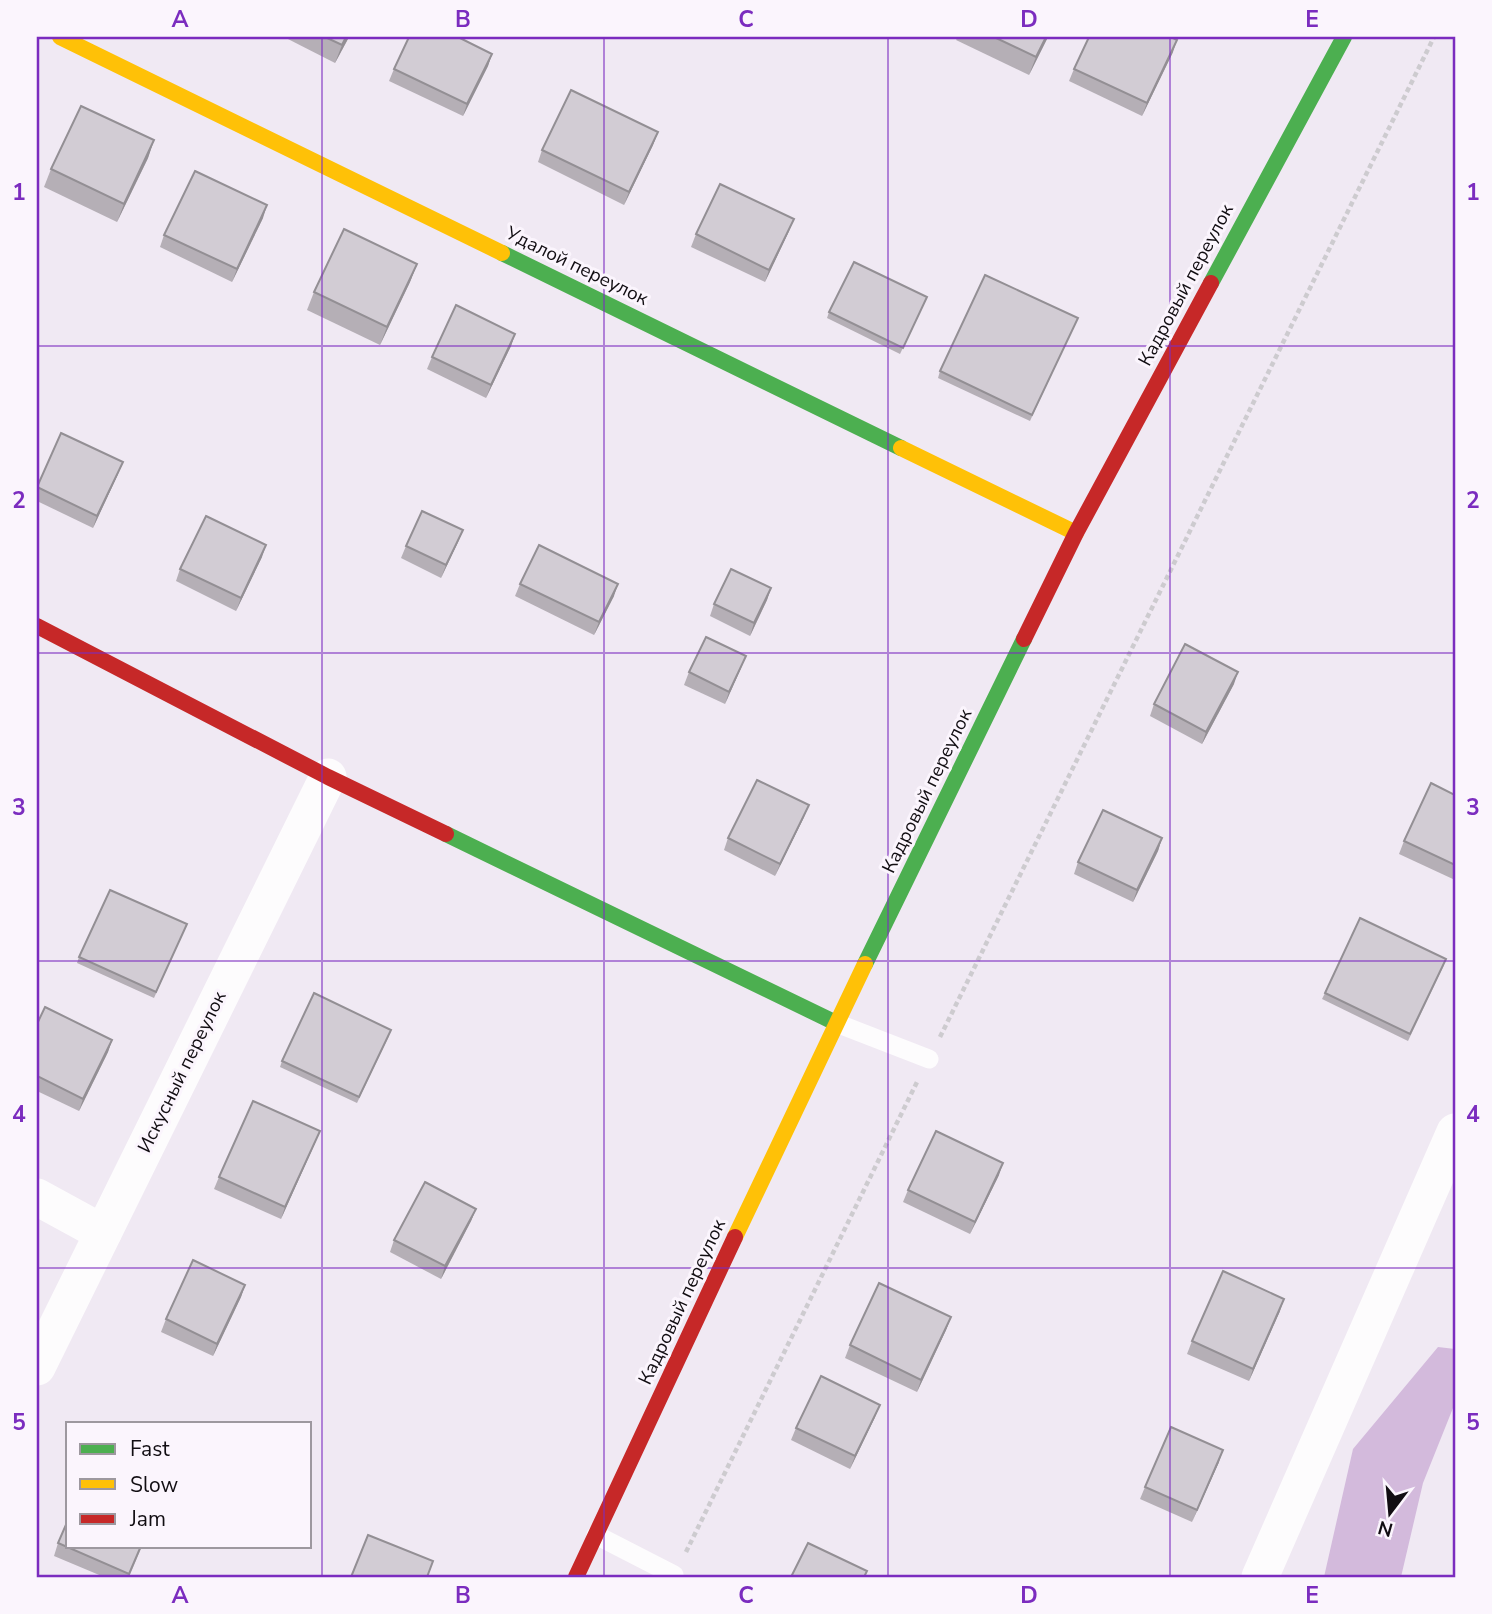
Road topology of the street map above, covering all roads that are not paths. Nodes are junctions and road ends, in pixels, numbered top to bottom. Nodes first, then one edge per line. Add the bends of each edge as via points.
1 (60, 37) edge
2 (1344, 37) edge
3 (1076, 533) junction
4 (37, 626) edge
5 (328, 776) junction
6 (836, 1023) junction
7 (929, 1059) road end
8 (1455, 1132) edge
9 (37, 1198) edge
10 (103, 1233) junction
11 (37, 1367) edge
12 (596, 1535) junction
13 (674, 1575) road end
14 (576, 1577) edge
15 (1260, 1577) edge

1 - 3 street, Удалой переулок
2 - 3 street, Кадровый переулок
3 - 6 street, Кадровый переулок
4 - 5 street
5 - 6 street
5 - 10 street, Искусный переулок
6 - 7 lane
6 - 12 street, Кадровый переулок
8 - 15 street
9 - 10 street
10 - 11 street, Искусный переулок
12 - 13 lane
12 - 14 street, Кадровый переулок

